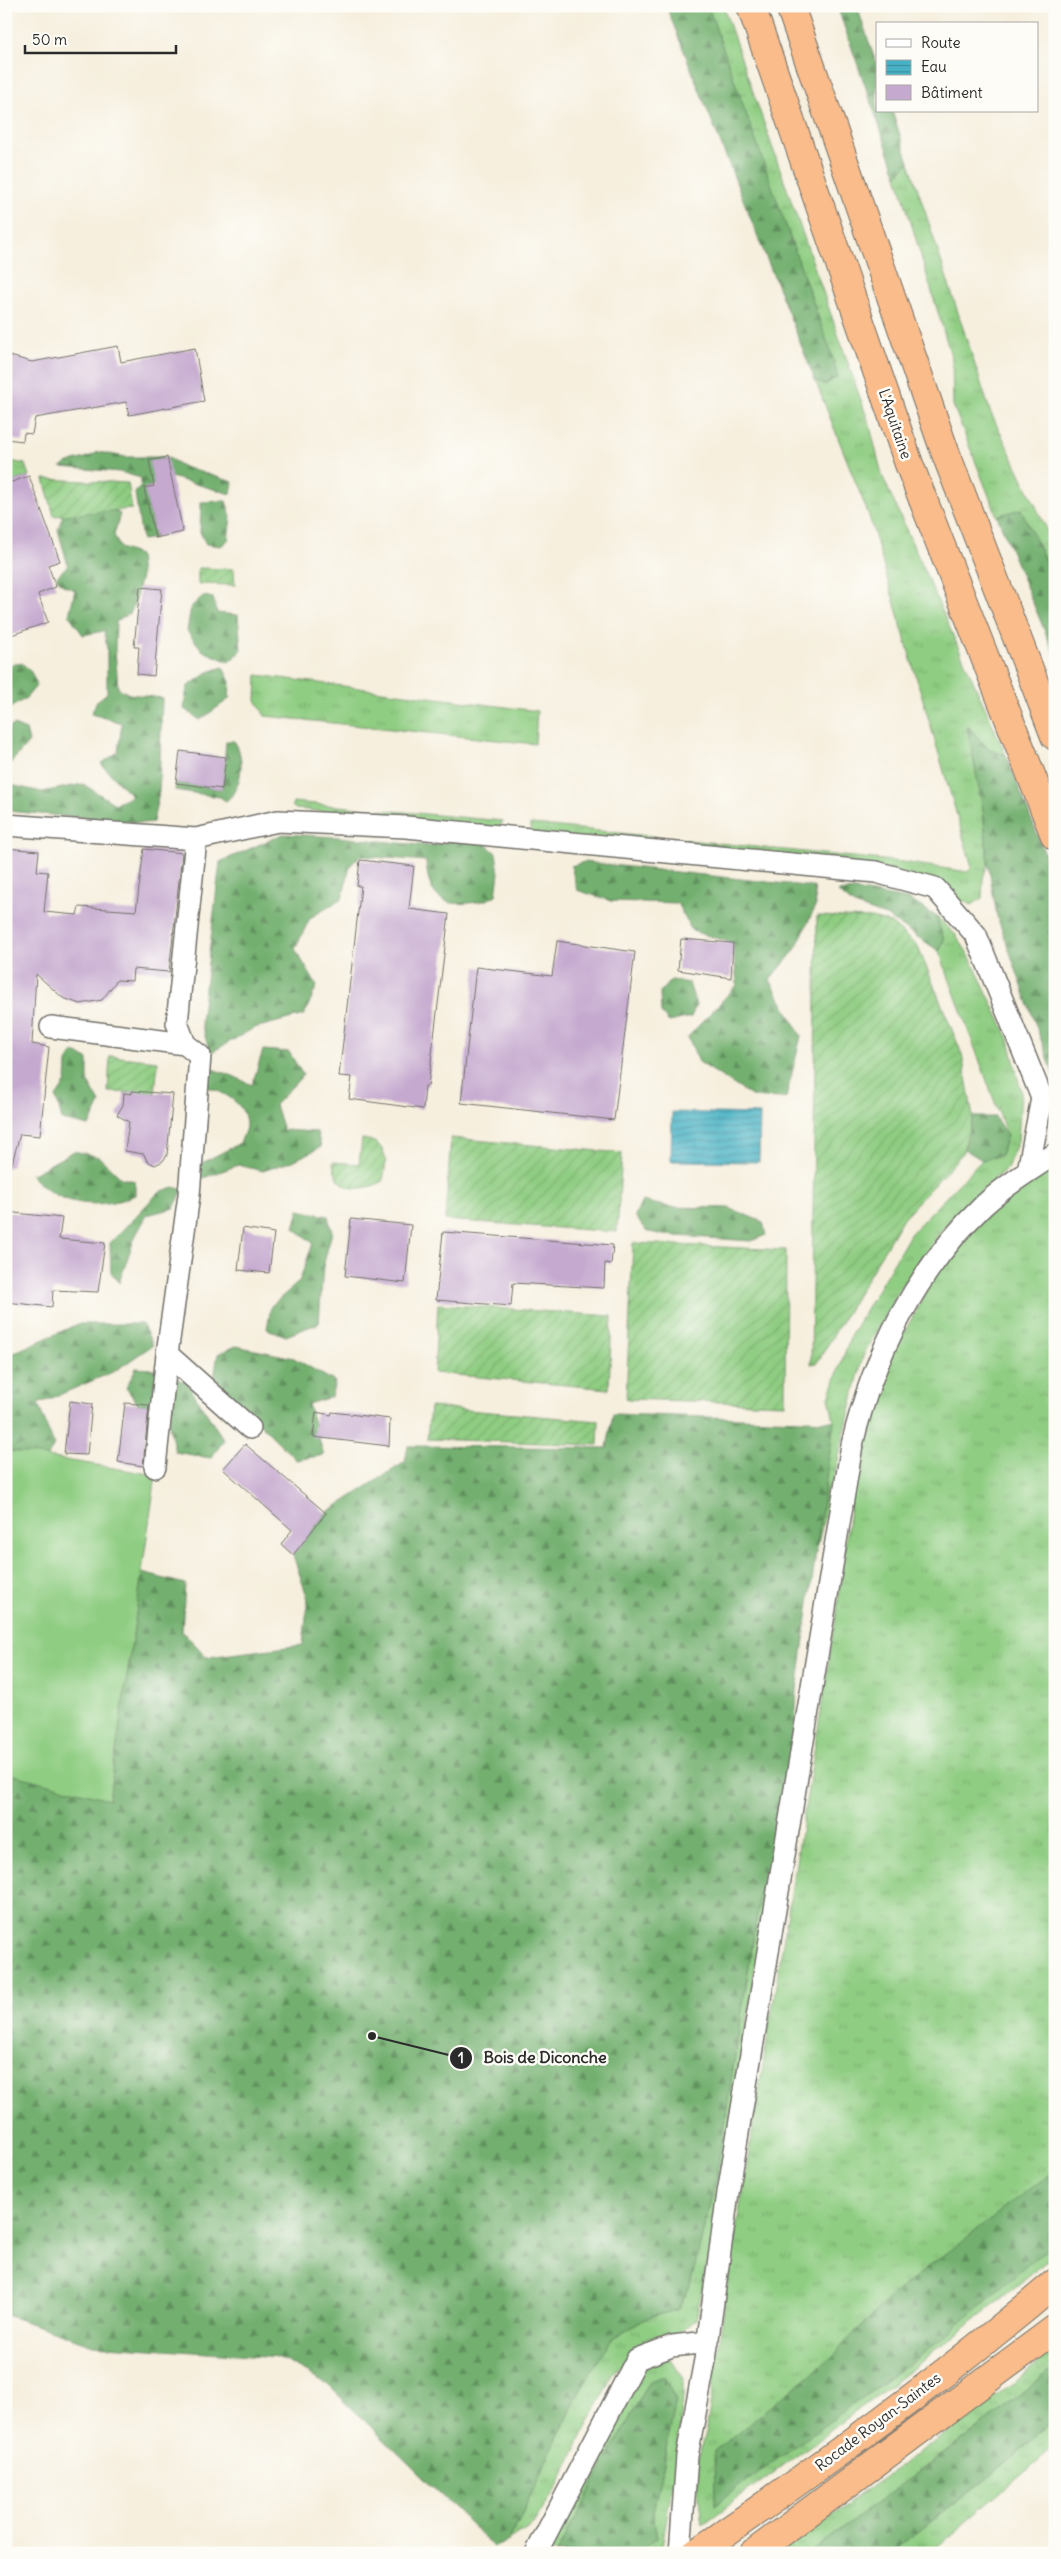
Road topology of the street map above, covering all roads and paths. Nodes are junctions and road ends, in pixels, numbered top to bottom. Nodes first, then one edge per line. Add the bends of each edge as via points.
1 (750, 6) edge
2 (790, 6) edge
3 (1055, 736) edge
4 (6, 825) edge
5 (1055, 836) edge
6 (196, 839) junction
7 (51, 1026) dead end
8 (185, 1044) junction
9 (1048, 1101) edge
10 (1055, 1154) edge
11 (1028, 1171) junction
12 (167, 1354) junction
13 (250, 1428) dead end
14 (155, 1468) dead end
15 (1055, 2283) edge
16 (1055, 2329) edge
17 (708, 2342) junction
18 (536, 2553) edge
19 (680, 2553) edge
20 (696, 2553) edge
21 (754, 2553) edge

1 - 5 highway, L'Aquitaine via 909,464
2 - 3 highway via 944,449
4 - 6 street
6 - 8 street via 177,1023
6 - 9 street via 278,821 406,827 876,872 935,888 976,935
7 - 8 street
8 - 12 street via 200,1056 189,1195
9 - 11 street
10 - 11 street
11 - 17 street via 984,1206 944,1249 895,1325 876,1363 860,1408 728,2193
12 - 13 street
12 - 14 street
15 - 20 highway, Rocade Royan-Saintes via 802,2480
16 - 21 highway, Rocade Royan-Saintes
17 - 18 street via 672,2346 637,2359
17 - 19 street via 687,2456

